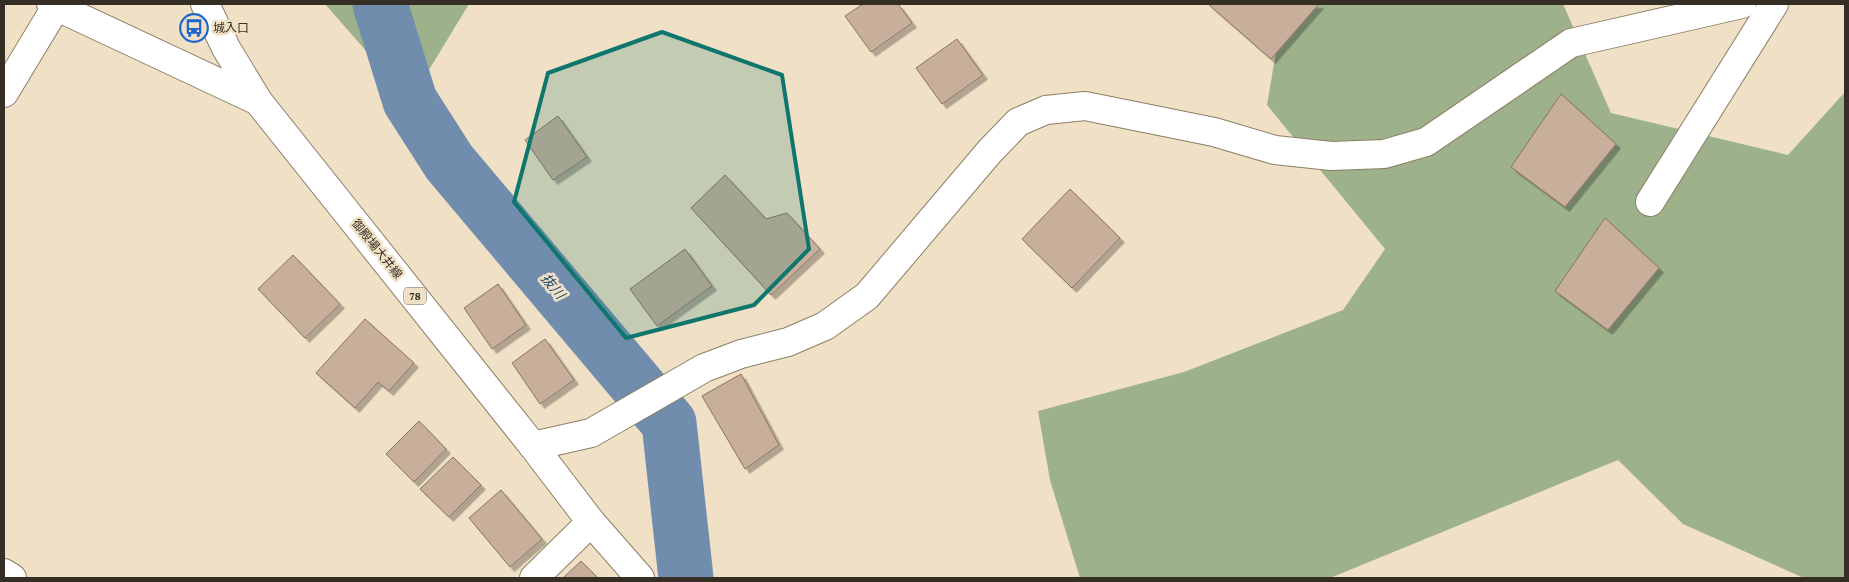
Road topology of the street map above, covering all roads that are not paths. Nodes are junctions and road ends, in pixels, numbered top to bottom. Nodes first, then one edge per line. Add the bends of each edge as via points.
1 (205, 4) edge
2 (1742, 4) edge
3 (1774, 4) edge
4 (54, 5) edge
5 (4, 93) edge
6 (258, 101) junction
7 (1650, 202) dead end
8 (533, 446) junction
9 (591, 522) junction
10 (4, 572) edge
11 (12, 578) edge
12 (534, 578) edge
13 (640, 578) edge

1 - 6 street, 御殿場大井線 / 78 via 226,48
2 - 8 street via 1571,43 1426,142 1384,154 1331,156 1275,150 1214,132 1085,106 1046,110 1018,122 868,296 825,326 788,342 704,368 591,433
3 - 7 street
4 - 5 street
4 - 6 street
6 - 8 street, 御殿場大井線 / 78
8 - 9 street, 御殿場大井線 / 78
9 - 12 street
9 - 13 street, 御殿場大井線 / 78
10 - 11 street

